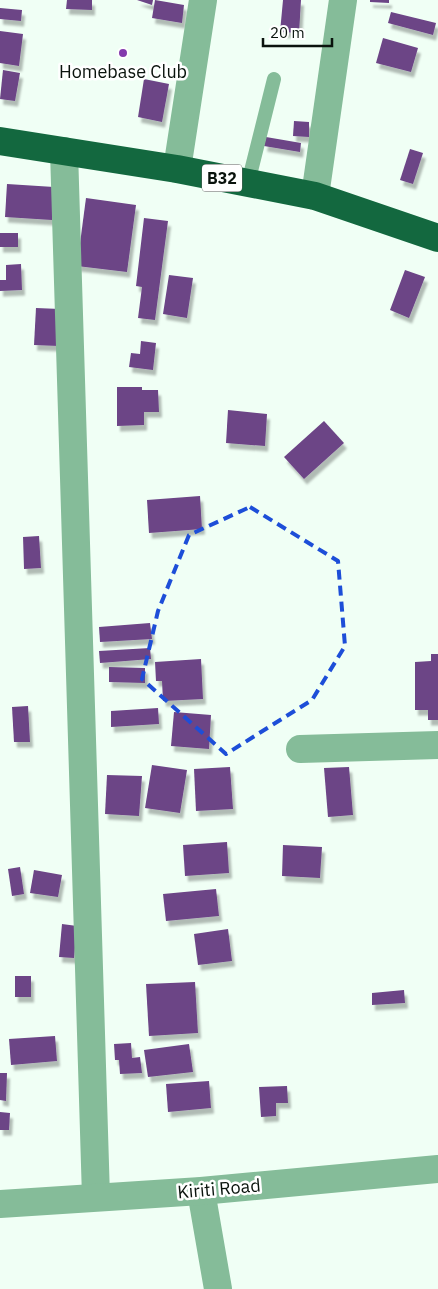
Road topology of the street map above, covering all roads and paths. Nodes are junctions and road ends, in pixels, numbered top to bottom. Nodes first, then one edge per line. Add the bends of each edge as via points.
1 (203, 0) edge
2 (343, 0) edge
3 (274, 79) dead end
4 (0, 141) edge
5 (64, 151) junction
6 (177, 169) junction
7 (248, 183) junction
8 (316, 196) junction
9 (438, 238) edge
10 (438, 745) edge
11 (300, 749) dead end
12 (438, 1169) edge
13 (201, 1191) junction
14 (96, 1196) junction
15 (0, 1204) edge
16 (218, 1289) edge

1 - 6 street
2 - 8 street
3 - 7 lane
4 - 5 highway, B32
5 - 6 highway, B32
5 - 14 street
6 - 7 highway, B32
7 - 8 highway, B32
8 - 9 highway, B32
10 - 11 street
12 - 13 street, Kiriti Road
13 - 14 street, Kiriti Road
13 - 16 street
14 - 15 street, Kiriti Road

